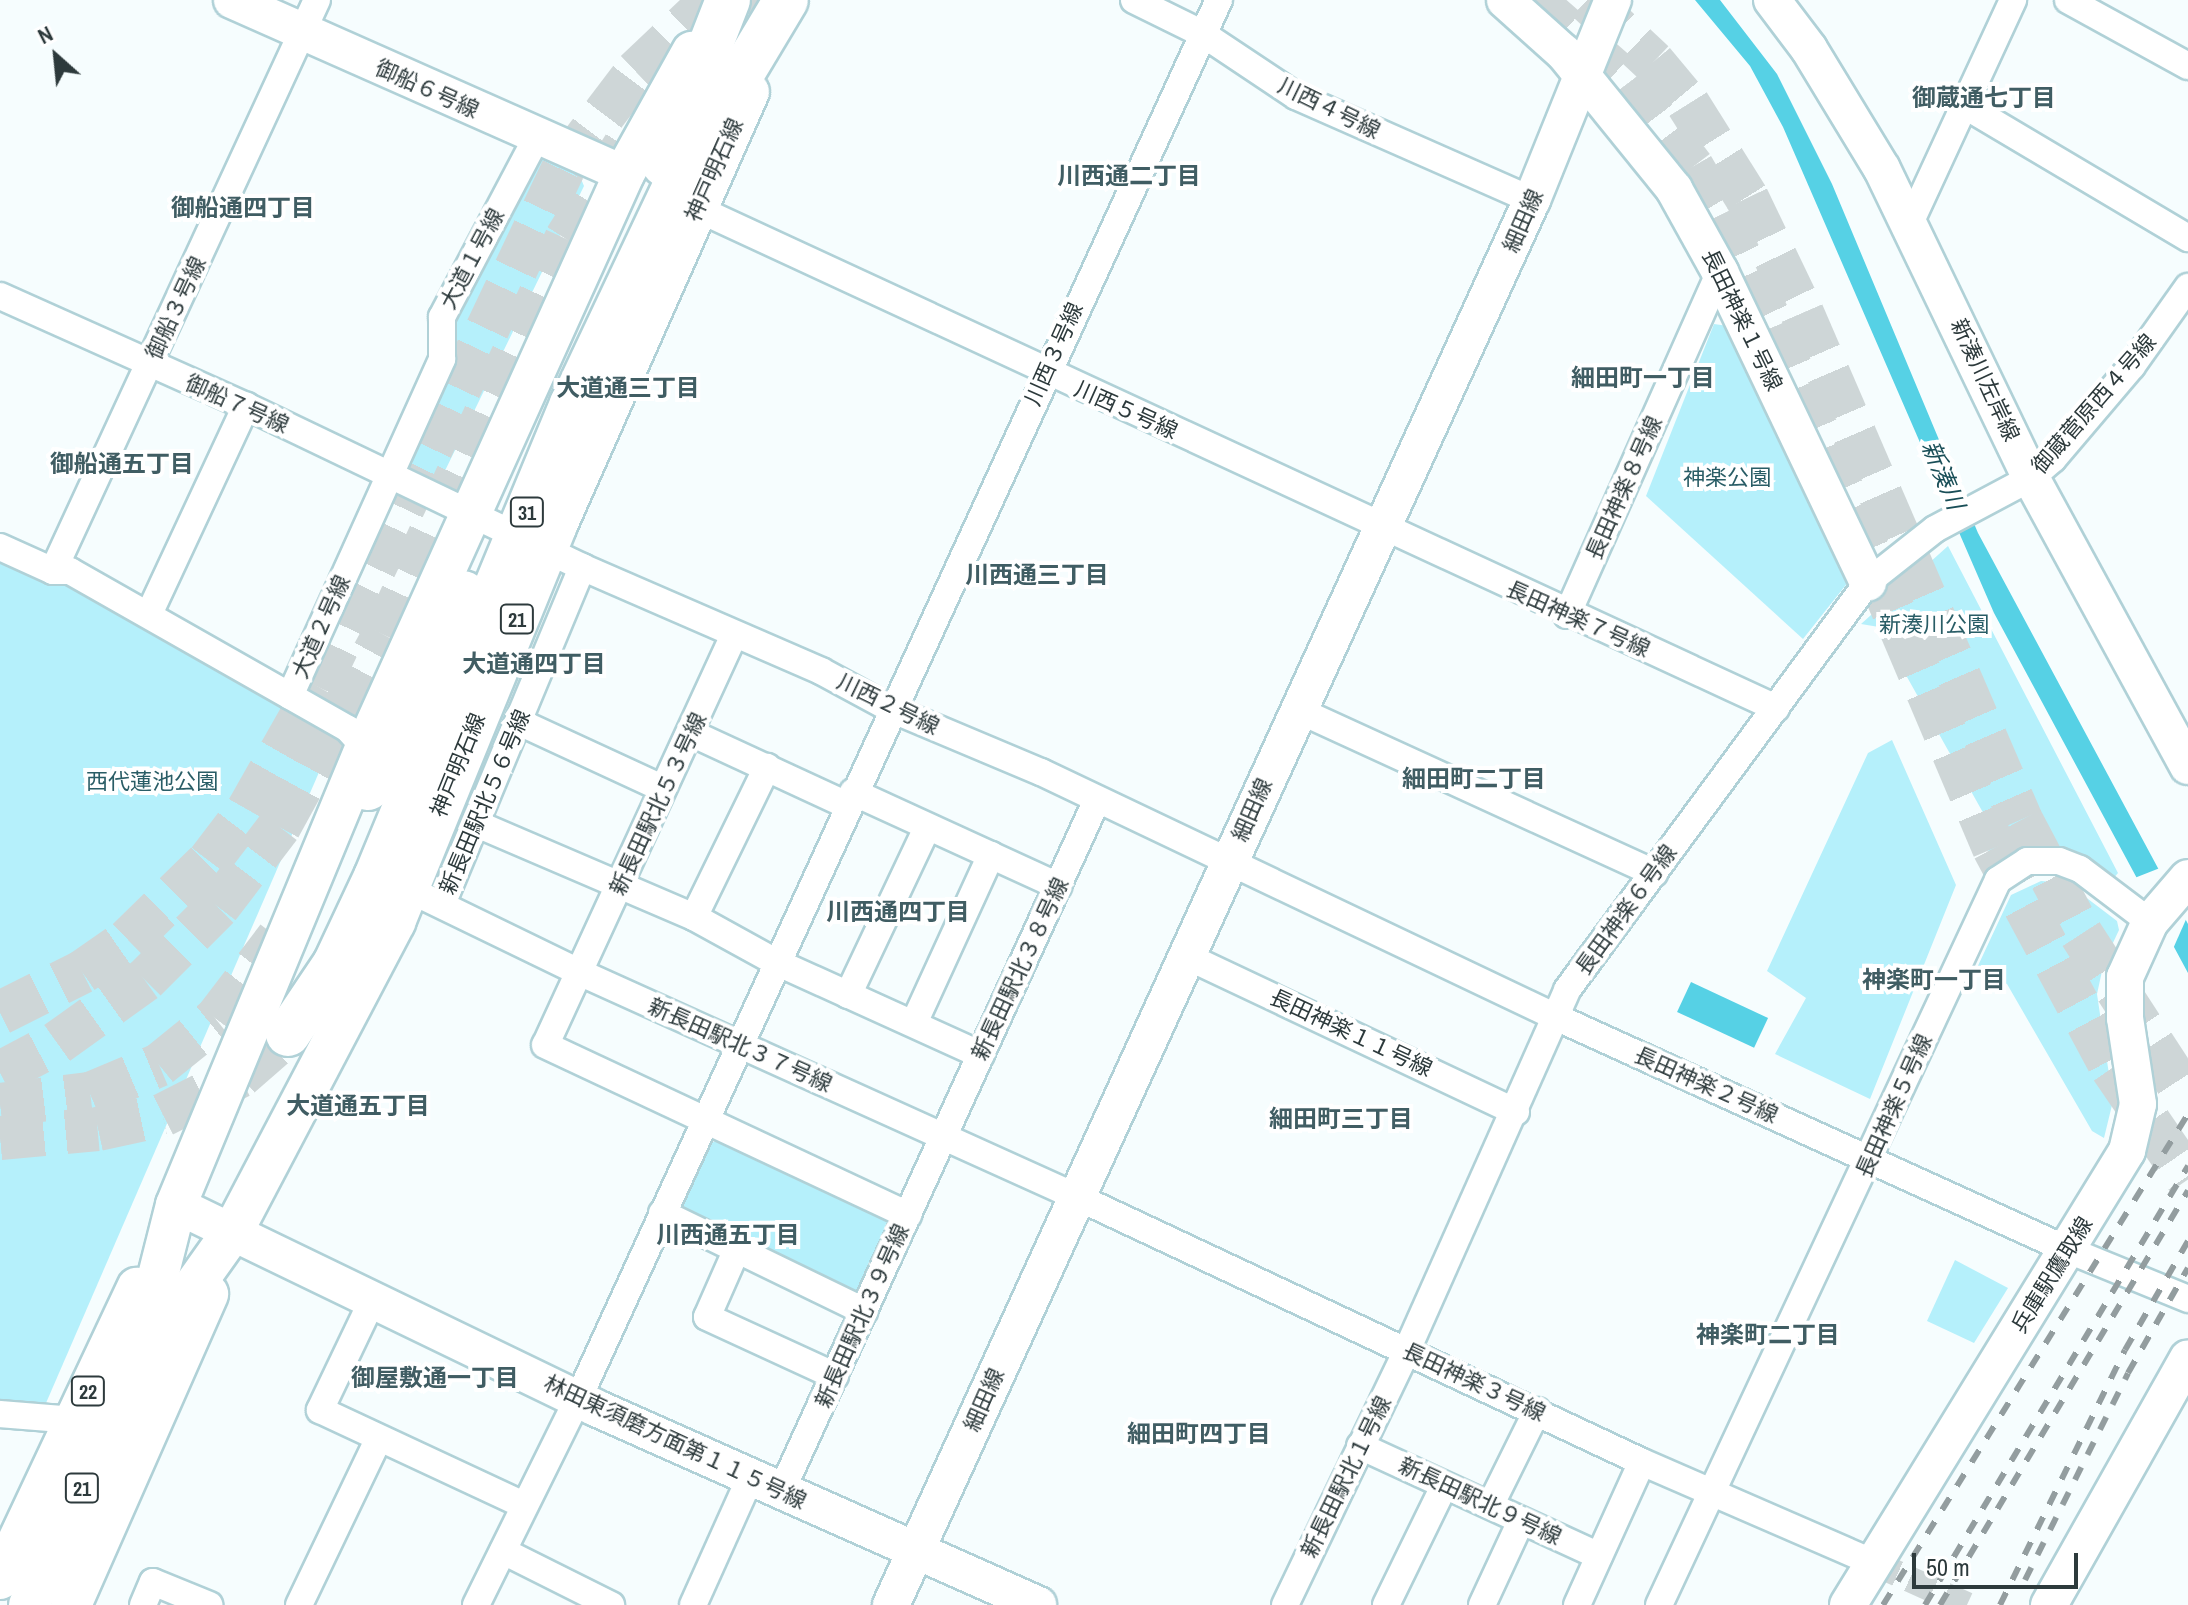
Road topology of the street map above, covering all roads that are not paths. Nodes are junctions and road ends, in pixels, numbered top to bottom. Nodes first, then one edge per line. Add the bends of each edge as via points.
1 (232, 0) edge
2 (317, 0) edge
3 (721, 0) edge
4 (728, 0) edge
5 (787, 0) edge
6 (1134, 0) edge
7 (1219, 0) edge
8 (1505, 0) edge
9 (1772, 0) edge
10 (2013, 0) edge
11 (2068, 0) edge
12 (1610, 7) edge
13 (301, 34) junction
14 (1203, 34) junction
15 (2188, 66) edge
16 (1586, 77) junction
17 (1964, 105) junction
18 (537, 137) junction
19 (624, 174) junction
20 (1532, 200) junction
21 (698, 209) junction
22 (1910, 223) junction
23 (2188, 238) edge
24 (1720, 272) junction
25 (2188, 287) edge
26 (0, 296) edge
27 (149, 366) junction
28 (1045, 374) junction
29 (246, 406) junction
30 (390, 475) junction
31 (2031, 478) junction
32 (1381, 528) junction
33 (1935, 529) joint
34 (508, 532) junction
35 (0, 547) edge
36 (582, 567) junction
37 (53, 571) junction
38 (1868, 582) junction
39 (149, 614) junction
40 (1567, 615) junction
41 (734, 635) junction
42 (290, 696) junction
43 (1776, 708) junction
44 (891, 709) junction
45 (1298, 710) junction
46 (519, 722) junction
47 (691, 733) junction
48 (2188, 766) edge
49 (767, 767) junction
50 (366, 768) junction
51 (662, 788) junction
52 (850, 799) junction
53 (1097, 800) junction
54 (477, 824) junction
55 (927, 828) junction
56 (991, 855) junction
57 (1229, 862) junction
58 (1654, 873) junction
59 (2188, 878) edge
60 (1058, 886) junction
61 (619, 887) junction
62 (425, 896) junction
63 (694, 917) junction
64 (2152, 920) junction
65 (1186, 956) junction
66 (776, 962) junction
67 (581, 973) junction
68 (848, 995) junction
69 (1558, 1018) junction
70 (914, 1023) junction
71 (288, 1034) tunnel mouth
72 (739, 1044) junction
73 (981, 1055) junction
74 (1516, 1112) junction
75 (705, 1119) junction
76 (942, 1138) junction
77 (1871, 1159) junction
78 (1075, 1196) junction
79 (176, 1205) junction
80 (662, 1213) junction
81 (908, 1215) junction
82 (233, 1231) junction
83 (737, 1249) junction
84 (2068, 1250) junction
85 (2188, 1299) edge
86 (372, 1301) junction
87 (864, 1311) junction
88 (1407, 1350) junction
89 (2188, 1358) edge
90 (134, 1371) junction
91 (835, 1376) junction
92 (579, 1397) junction
93 (1537, 1411) junction
94 (0, 1414) edge
95 (74, 1420) junction
96 (378, 1440) junction
97 (1360, 1446) junction
98 (1642, 1462) junction
99 (766, 1485) junction
100 (1444, 1486) junction
101 (1712, 1491) junction
102 (522, 1504) junction
103 (1491, 1504) junction
104 (1521, 1521) junction
105 (918, 1549) junction
106 (503, 1551) junction
107 (1599, 1556) junction
108 (1874, 1563) junction
109 (0, 1579) edge
110 (601, 1603) edge
111 (29, 1605) edge
112 (71, 1605) edge
113 (143, 1605) edge
114 (209, 1605) edge
115 (299, 1605) edge
116 (476, 1605) edge
117 (693, 1605) edge
118 (891, 1605) edge
119 (1038, 1605) edge
120 (1285, 1605) edge
121 (1386, 1605) edge
122 (1482, 1605) edge
123 (1577, 1605) edge
124 (1659, 1605) edge
125 (1848, 1605) edge
126 (2049, 1605) edge

1 - 13 street, 御船６号線
2 - 13 street, 御船３号線
3 - 19 main road, 神戸明石線 / 21
4 - 34 highway, 31
5 - 21 main road, 神戸明石線 / 21
5 - 34 highway, 31 via 677,182
6 - 14 street, 川西４号線
7 - 14 street, 川西３号線
8 - 16 street, 長田神楽１号線
9 - 22 street, 新湊川左岸線 via 1850,112
10 - 17 street
11 - 15 street
12 - 16 street, 細田線
13 - 18 street, 御船６号線
13 - 27 street, 御船３号線
14 - 20 street, 川西４号線 via 1296,96
14 - 28 street, 川西３号線
16 - 20 street, 細田線
16 - 24 street, 長田神楽１号線 via 1674,189
17 - 22 street
17 - 23 street
18 - 19 street, 御船６号線
18 - 30 street, 大道１号線 via 442,317 442,359
19 - 34 main road, 神戸明石線 / 21
20 - 32 street, 細田線
21 - 28 street, 川西５号線
21 - 34 main road, 神戸明石線 / 21
22 - 31 street, 新湊川左岸線
24 - 38 street, 長田神楽１号線
24 - 40 street, 長田神楽８号線
25 - 31 street, 御蔵菅原西４号線 via 2132,366
26 - 27 street, 御船７号線
27 - 29 street, 御船７号線
27 - 37 street, 御船３号線
28 - 32 street, 川西５号線
28 - 44 street, 川西３号線
29 - 30 street, 御船７号線
29 - 39 street
30 - 34 street, 御船７号線
30 - 42 street, 大道２号線
31 - 33 street, 御蔵菅原西４号線
31 - 48 street, 新湊川左岸線
32 - 40 street, 長田神楽７号線
32 - 45 street, 細田線
33 - 38 street, 長田神楽６号線
34 - 36 street, 川西２号線
34 - 50 highway, 31
34 - 62 main road, 神戸明石線 / 21
34 - 71 highway, 31 via 370,889 335,964
35 - 37 street
36 - 41 street, 川西２号線
36 - 46 street, 新長田駅北５６号線
37 - 39 street via 70,571
38 - 43 street, 長田神楽６号線
39 - 42 street
40 - 43 street, 長田神楽７号線
41 - 44 street, 川西２号線
41 - 47 street, 新長田駅北５３号線
42 - 50 street, 大道２号線 via 348,729
43 - 58 street, 長田神楽６号線
44 - 52 street, 川西３号線
44 - 53 street, 川西２号線
45 - 57 street, 細田線
45 - 58 street
46 - 51 street
46 - 54 street, 新長田駅北５６号線
47 - 49 street
47 - 51 street, 新長田駅北５３号線
49 - 52 street
49 - 63 street
50 - 79 main road, 神戸明石線 / 21
51 - 61 street, 新長田駅北５３号線
52 - 55 street
52 - 66 street, 川西３号線
53 - 57 street, 川西２号線
53 - 60 street, 新長田駅北３８号線
54 - 61 street
54 - 62 street, 新長田駅北５６号線
55 - 56 street
55 - 68 street
56 - 60 street
56 - 70 street
57 - 65 street, 細田線
57 - 69 street, 長田神楽２号線
58 - 69 street, 長田神楽６号線 via 1567,990
59 - 64 street, 兵庫駅鷹取線
60 - 73 street, 新長田駅北３８号線
61 - 63 street
61 - 67 street, 新長田駅北５３号線
62 - 67 street, 新長田駅北３７号線
62 - 82 main road, 神戸明石線 / 21
63 - 66 street
64 - 77 street, 長田神楽５号線 via 2080,869 2059,861 2027,861 1998,880
64 - 84 street, 兵庫駅鷹取線 via 2130,962 2123,998 2138,1104 2134,1135
65 - 74 street, 長田神楽１１号線
65 - 78 street, 細田線
66 - 68 street
66 - 72 street, 川西３号線
67 - 72 street, 新長田駅北３７号線
67 - 75 street, 新長田駅北５３号線 via 545,1045
68 - 70 street
69 - 74 street, 長田神楽６号線
69 - 77 street, 長田神楽２号線
70 - 73 street
72 - 75 street, 川西３号線
72 - 76 street, 新長田駅北３７号線
73 - 76 street, 新長田駅北３８号線
74 - 88 street, 長田神楽６号線
75 - 80 street, 川西３号線
75 - 81 street
76 - 78 street, 新長田駅北３７号線
76 - 81 street, 新長田駅北３９号線
77 - 84 street, 長田神楽２号線
77 - 101 street, 長田神楽５号線
78 - 88 street, 長田神楽３号線
78 - 105 street, 細田線
79 - 82 street, 林田東須磨方面第１１５号線
79 - 90 main road, 神戸明石線 / 21
79 - 95 main road, 22
80 - 83 street
80 - 92 street, 川西３号線
81 - 87 street, 新長田駅北３９号線
82 - 86 street, 林田東須磨方面第１１５号線
82 - 90 main road, 神戸明石線 / 21
82 - 112 main road
83 - 87 street
83 - 91 street via 707,1317
84 - 85 street, 長田神楽２号線
84 - 108 street, 兵庫駅鷹取線
86 - 92 street, 林田東須磨方面第１１５号線
86 - 96 street via 320,1410
87 - 91 street, 新長田駅北３９号線
88 - 93 street, 長田神楽３号線
88 - 97 street, 新長田駅北１号線
89 - 126 street
90 - 111 main road, 神戸明石線 / 21
91 - 99 street, 新長田駅北３９号線
92 - 99 street, 林田東須磨方面第１１５号線
92 - 102 street, 川西３号線
93 - 98 street, 長田神楽３号線
93 - 103 street
94 - 95 street
95 - 109 main road, 22
96 - 102 street
96 - 115 street
97 - 100 street, 新長田駅北９号線
97 - 120 street, 新長田駅北１号線
98 - 101 street, 長田神楽３号線
98 - 107 street
99 - 105 street, 林田東須磨方面第１１５号線
99 - 117 street, 新長田駅北３９号線
100 - 103 street, 新長田駅北９号線
100 - 121 street
101 - 108 street, 長田神楽３号線
101 - 124 street, 長田神楽５号線
102 - 106 street, 川西３号線
103 - 104 street, 新長田駅北９号線
104 - 107 street, 新長田駅北９号線
104 - 122 street
105 - 118 street, 細田線
105 - 119 street, 林田東須磨方面第１１５号線
106 - 110 street
106 - 116 street, 川西３号線
107 - 123 street
108 - 125 street, 兵庫駅鷹取線
113 - 114 street via 153,1582

